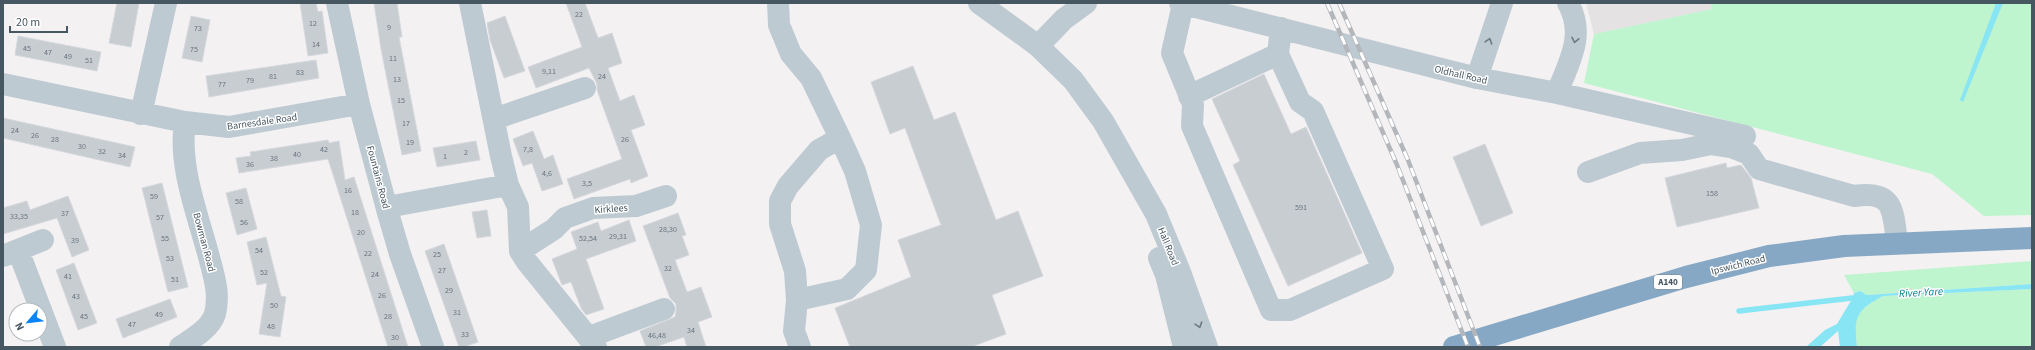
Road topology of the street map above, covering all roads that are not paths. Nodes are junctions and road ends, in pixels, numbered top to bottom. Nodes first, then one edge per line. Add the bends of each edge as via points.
1 (166, 3) edge
2 (337, 3) edge
3 (470, 3) edge
4 (778, 3) edge
5 (979, 3) edge
6 (1086, 3) edge
7 (1182, 3) edge
8 (1502, 3) edge
9 (1568, 3) edge
10 (1281, 28) junction
11 (1038, 46) junction
12 (1278, 54) junction
13 (1477, 78) junction
14 (3, 84) edge
15 (586, 88) dead end
16 (1557, 93) junction
17 (1189, 96) junction
18 (359, 104) junction
19 (140, 114) junction
20 (494, 119) junction
21 (184, 122) junction
22 (1745, 136) dead end
23 (840, 138) junction
24 (1121, 151) junction
25 (1588, 172) dead end
26 (508, 185) junction
27 (666, 196) dead end
28 (387, 207) junction
29 (2026, 238) edge
30 (43, 240) dead end
31 (1897, 243) junction
32 (520, 251) junction
33 (10, 253) edge
34 (797, 300) junction
35 (664, 309) dead end
36 (593, 342) edge
37 (55, 347) edge
38 (180, 347) edge
39 (433, 347) edge
40 (800, 347) edge
41 (1184, 347) edge
42 (1207, 347) edge
43 (1454, 347) edge

1 - 19 street
2 - 18 street, Fountains Road
3 - 20 street
4 - 23 street via 779,25 791,54 810,78
5 - 11 street, Hall Road
6 - 11 street via 1064,19
7 - 10 street, Oldhall Road
7 - 17 street via 1172,54
13 -> 8 street
9 -> 16 street via 1574,12 1577,29 1575,43
10 - 12 street
10 - 13 street, Oldhall Road
11 - 24 street, Hall Road via 1073,80
12 - 17 street
12 - 17 street via 1300,102 1313,111 1383,270 1290,310 1272,310 1192,126 1192,104
13 - 16 street, Oldhall Road
14 - 19 street, Barnesdale Road
15 - 20 street
16 - 22 street, Oldhall Road
18 - 21 street, Barnesdale Road via 229,127
18 - 28 street, Fountains Road
19 - 21 street, Barnesdale Road
20 - 26 street
21 - 38 street, Bowman Road via 182,137 187,175 218,291 214,315 201,333
23 - 34 street via 819,150 788,186 780,201 780,224 795,271
23 - 34 street via 855,171 872,225 866,270 847,289
24 - 41 street, Hall Road via 1166,275
24 -> 42 street, Hall Road via 1156,214
25 - 31 street via 1640,153 1682,150 1711,144 1731,147 1749,154 1759,169 1854,196 1880,196 1889,203
26 - 28 street
26 - 32 street via 518,207
27 - 32 street, Kirklees via 636,206 593,208 565,218 554,229
28 - 39 street, Fountains Road via 400,254
29 - 31 highway, Ipswich Road / A140
30 - 33 street
31 - 43 highway, Ipswich Road / A140 via 1844,246 1769,256 1686,277
32 - 36 street
33 - 37 street
34 - 40 street via 794,331
35 - 36 street

